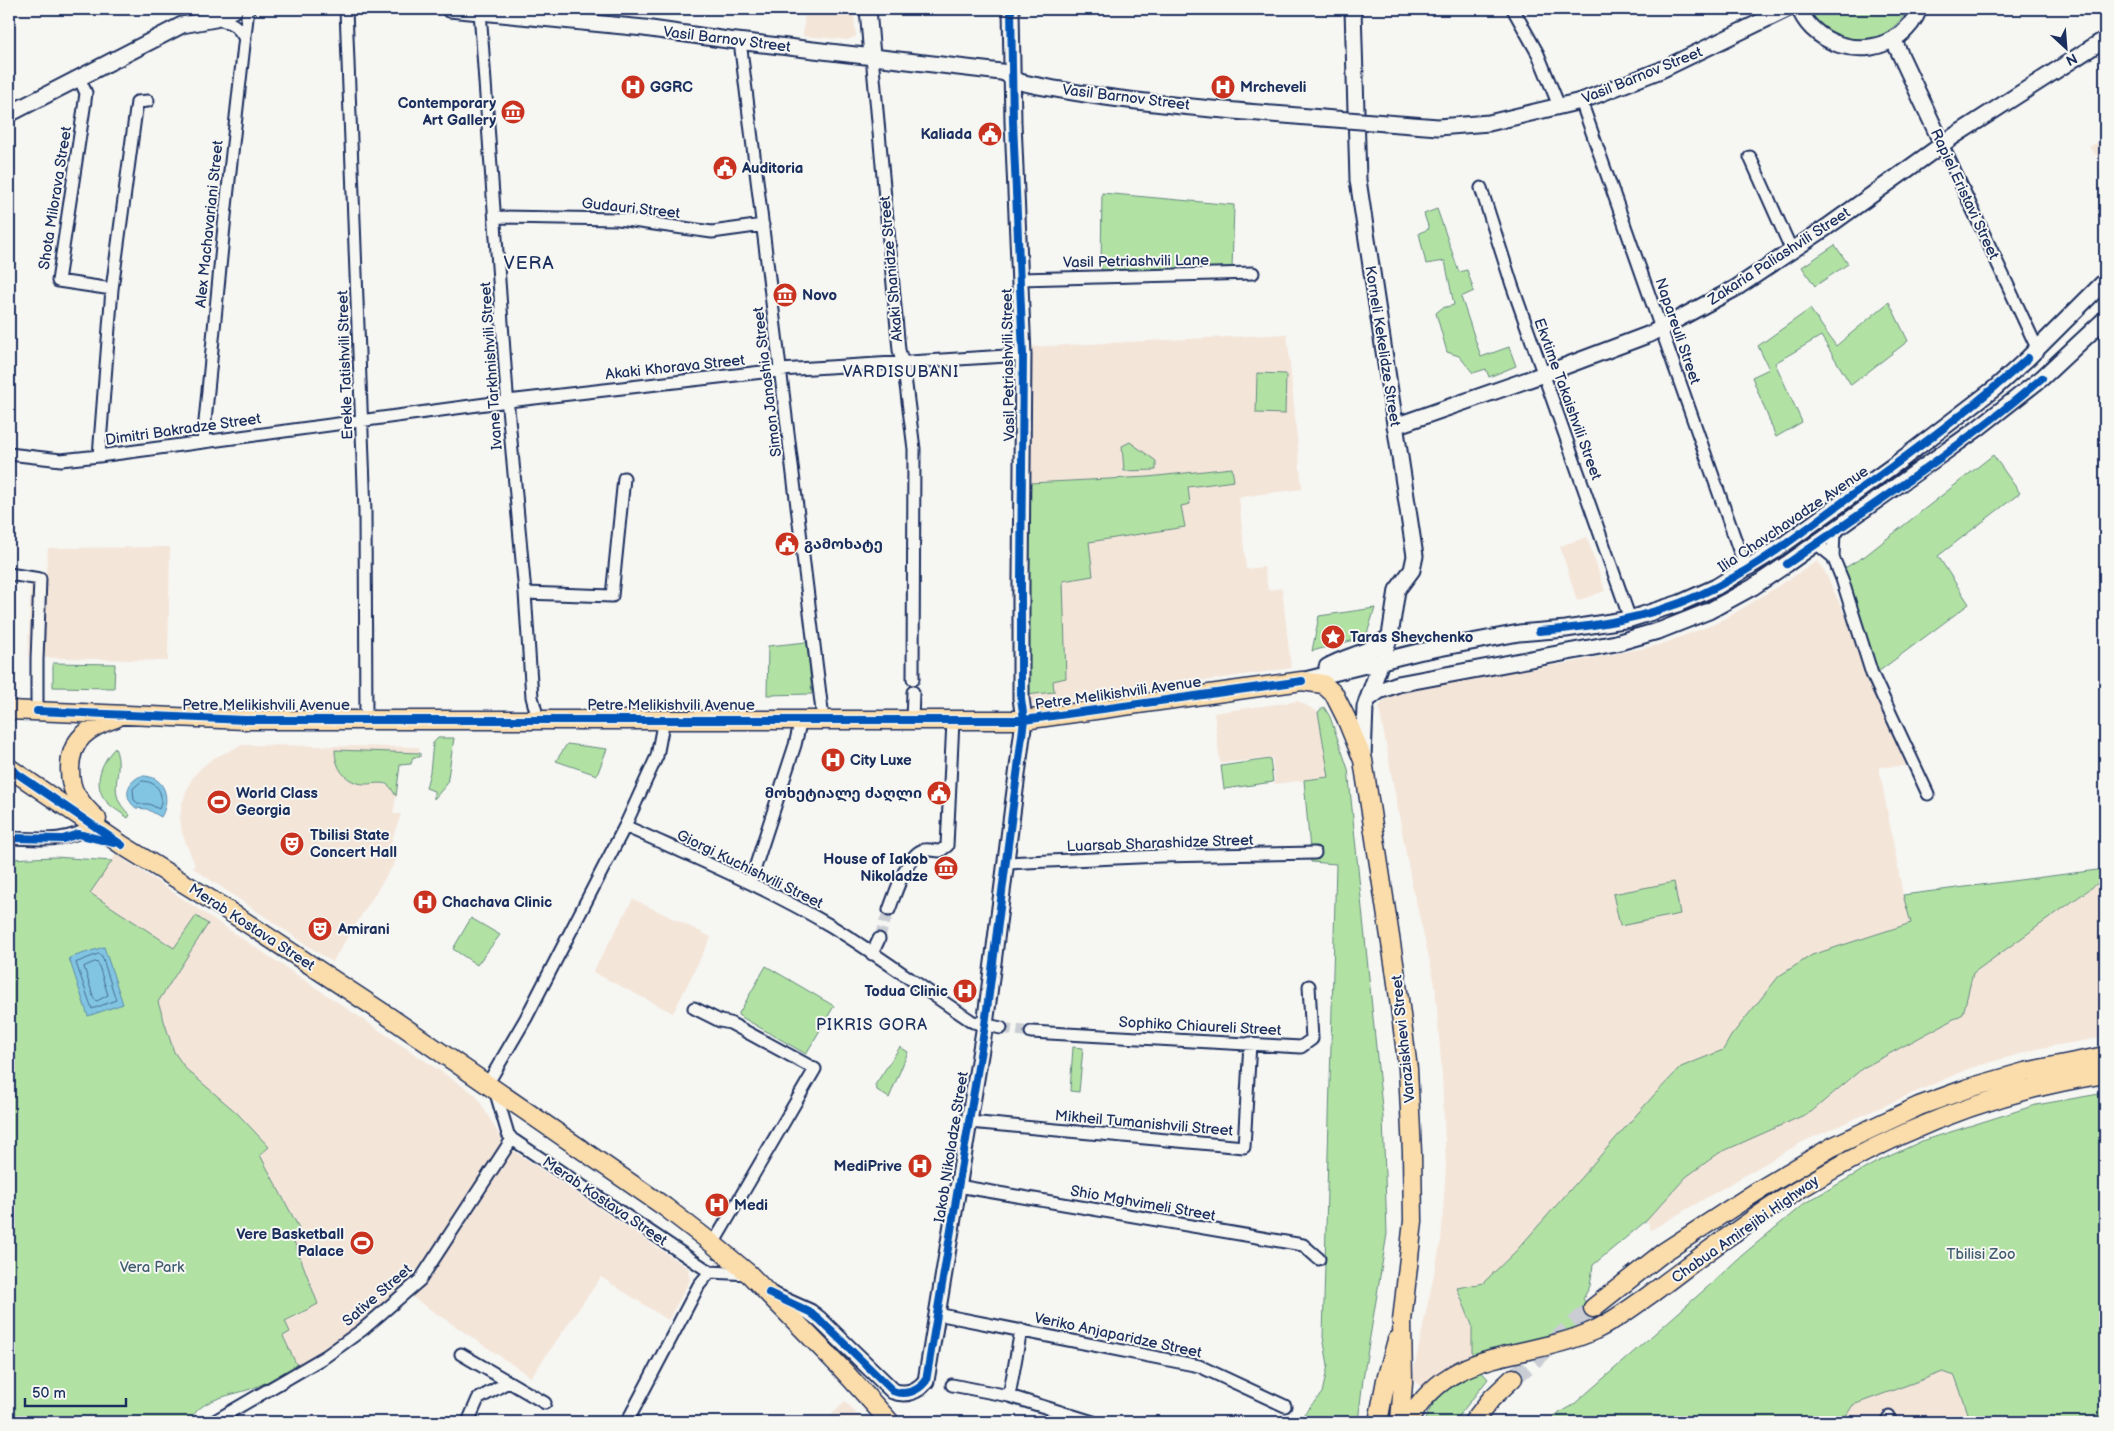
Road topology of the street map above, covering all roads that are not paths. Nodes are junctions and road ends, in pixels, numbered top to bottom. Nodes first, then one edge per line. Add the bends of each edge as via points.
1 (235, 9) edge
2 (248, 9) edge
3 (346, 9) edge
4 (449, 9) edge
5 (868, 9) edge
6 (1011, 9) edge
7 (1353, 9) edge
8 (1513, 9) edge
9 (1787, 9) edge
10 (1800, 9) edge
11 (1919, 9) edge
12 (480, 11) junction
13 (215, 19) junction
14 (245, 39) junction
15 (2105, 39) edge
16 (1893, 40) junction
17 (740, 41) junction
18 (872, 56) junction
19 (79, 78) junction
20 (1013, 80) junction
21 (148, 101) dead end
22 (1581, 101) junction
23 (1559, 106) junction
24 (9, 114) edge
25 (1942, 144) junction
26 (1750, 157) dead end
27 (1481, 188) dead end
28 (495, 217) junction
29 (763, 225) junction
30 (1792, 250) junction
31 (1253, 273) dead end
32 (1020, 279) junction
33 (2105, 281) edge
34 (112, 289) junction
35 (2105, 319) edge
36 (1661, 328) junction
37 (2037, 348) junction
38 (1023, 355) junction
39 (902, 362) junction
40 (780, 370) junction
41 (1544, 374) junction
42 (508, 401) junction
43 (362, 420) junction
44 (1395, 426) junction
45 (203, 442) junction
46 (9, 454) edge
47 (99, 456) junction
48 (624, 478) dead end
49 (1834, 531) junction
50 (1817, 544) junction
51 (1832, 557) junction
52 (1746, 570) junction
53 (9, 574) edge
54 (526, 593) junction
55 (1630, 619) junction
56 (1390, 636) junction
57 (1381, 660) junction
58 (1377, 675) joint
59 (913, 679) dead end
60 (1302, 681) junction
61 (913, 692) dead end
62 (1367, 700) junction
63 (9, 710) edge
64 (37, 711) junction
65 (122, 716) junction
66 (538, 719) junction
67 (664, 719) junction
68 (801, 719) junction
69 (823, 719) junction
70 (366, 720) junction
71 (912, 720) junction
72 (1024, 720) junction
73 (954, 721) junction
74 (1363, 760) junction
75 (9, 768) edge
76 (1928, 794) dead end
77 (94, 826) junction
78 (625, 826) junction
79 (9, 838) edge
80 (122, 844) junction
81 (1315, 853) dead end
82 (1007, 864) junction
83 (750, 883) junction
84 (889, 910) tunnel mouth
85 (879, 939) tunnel mouth
86 (872, 954) junction
87 (1309, 986) dead end
88 (694, 1008) dead end
89 (985, 1025) junction
90 (1001, 1028) tunnel mouth
91 (1031, 1032) tunnel mouth
92 (1250, 1043) junction
93 (2105, 1056) edge
94 (2105, 1074) edge
95 (491, 1086) junction
96 (969, 1122) junction
97 (512, 1140) junction
98 (958, 1186) junction
99 (713, 1244) junction
100 (1319, 1259) dead end
101 (710, 1272) junction
102 (749, 1274) junction
103 (769, 1294) junction
104 (1593, 1308) tunnel mouth
105 (937, 1314) junction
106 (819, 1318) junction
107 (1402, 1320) junction
108 (803, 1330) junction
109 (1021, 1330) junction
110 (461, 1354) dead end
111 (1513, 1378) tunnel mouth
112 (508, 1382) junction
113 (952, 1385) dead end
114 (1009, 1396) junction
115 (545, 1403) dead end
116 (1285, 1406) dead end
117 (213, 1422) edge
118 (468, 1422) edge
119 (627, 1422) edge
120 (890, 1422) edge
121 (1094, 1422) edge
122 (1378, 1422) edge
123 (1400, 1422) edge
124 (1408, 1422) edge
125 (1473, 1422) edge

1 - 13 street
2 - 14 street, Alex Machavariani Street
3 - 43 street, Erekle Tatishvili Street
4 - 12 street, Vasil Barnov Street
5 - 18 street, Akaki Shanidze Street
6 - 20 street, Vasil Petriashvili Street
7 - 44 street, Korneli Kekelidze Street via 1358,180
8 - 23 street via 1538,54
9 - 22 street, Vasil Barnov Street via 1662,70
10 - 16 street via 1818,34 1839,46 1863,49
11 - 16 street via 1911,23
12 - 17 street, Vasil Barnov Street
12 - 28 street, Ivane Tarkhnishvili Street
13 - 14 street via 236,26
13 - 19 street via 182,25
14 - 45 street, Alex Machavariani Street via 224,216
15 - 25 street, Zakaria Paliashvili Street
16 - 25 street, Rapiel Eristavi Street
17 - 18 street, Vasil Barnov Street
17 - 29 street, Simon Janashia Street
18 - 20 street, Vasil Barnov Street via 1004,72
18 - 39 street, Akaki Shanidze Street
19 - 24 street
19 - 34 street, Shota Milorava Street via 86,93 58,281
20 - 23 street, Vasil Barnov Street, bridge via 1093,95 1239,112 1438,127 1489,123
20 - 32 street, Vasil Petriashvili Street
21 - 34 street via 137,102
22 - 23 street, Vasil Barnov Street
22 - 36 street, Napareuli Street
25 - 30 street, Zakaria Paliashvili Street
25 - 37 street, Rapiel Eristavi Street
26 - 30 street
27 - 41 street, Ekvtime Takaishvili Street
28 - 29 street, Gudauri Street via 618,219 712,232
28 - 42 street, Ivane Tarkhnishvili Street
29 - 40 street, Simon Janashia Street
30 - 36 street, Zakaria Paliashvili Street via 1736,288
31 - 32 street, Vasil Petriashvili Lane
32 - 38 street, Vasil Petriashvili Street
33 - 37 street, Ilia Chavchavadze Avenue
34 - 47 street
35 - 49 street via 2021,396
36 - 41 street, Zakaria Paliashvili Street
36 - 52 street, Napareuli Street
37 - 52 street, Ilia Chavchavadze Avenue via 1995,388 1897,463
38 - 39 street, Akaki Khorava Street
38 - 72 street, Vasil Petriashvili Street via 1021,698
39 - 40 street, Akaki Khorava Street
39 - 59 street, Akaki Shanidze Street via 914,449
40 - 42 street, Akaki Khorava Street
40 - 69 street, Simon Janashia Street
41 - 44 street, Zakaria Paliashvili Street
41 - 55 street, Ekvtime Takaishvili Street
42 - 43 street, Akaki Khorava Street
42 - 54 street, Ivane Tarkhnishvili Street
43 - 45 street, Dimitri Bakradze Street
43 - 70 street, Erekle Tatishvili Street
44 - 56 street, Korneli Kekelidze Street via 1415,556 1412,570 1397,590
45 - 47 street, Dimitri Bakradze Street
46 - 47 street, Dimitri Bakradze Street via 60,460
48 - 54 street via 612,596
49 - 50 street
49 - 51 street
50 - 51 street
50 - 62 street via 1735,597 1661,630 1616,643 1398,684
51 - 76 street via 1872,674
52 - 55 street, Ilia Chavchavadze Avenue via 1680,603
53 - 64 street via 40,579
54 - 66 street, Ivane Tarkhnishvili Street via 532,697
55 - 57 street, Ilia Chavchavadze Avenue via 1519,634
56 - 57 street, Korneli Kekelidze Street
56 - 60 street via 1369,651 1331,664
57 - 58 street, Korneli Kekelidze Street
57 - 60 street, Petre Melikishvili Avenue
58 - 62 street, Varaziskhevi Street
60 - 72 main road, Petre Melikishvili Avenue
60 - 74 main road, Varaziskhevi Street via 1323,684 1334,694
61 - 71 street
62 - 74 street, Varaziskhevi Street via 1363,718
63 - 64 main road, Petre Melikishvili Avenue
64 - 65 main road, Petre Melikishvili Avenue
65 - 70 main road, Petre Melikishvili Avenue
65 - 80 main road via 98,725 79,739 72,752 70,772 76,796
66 - 67 main road, Petre Melikishvili Avenue
66 - 70 main road, Petre Melikishvili Avenue
67 - 68 main road, Petre Melikishvili Avenue
67 - 78 street via 657,756
68 - 69 main road, Petre Melikishvili Avenue
68 - 83 street
69 - 71 main road, Petre Melikishvili Avenue
71 - 73 main road, Petre Melikishvili Avenue
72 - 73 main road, Petre Melikishvili Avenue
72 - 82 street, Iakob Nikoladze Street
73 - 84 street via 947,846 940,851 924,850 915,855 907,866
74 - 107 main road, Varaziskhevi Street via 1408,1069 1412,1221
75 - 77 main road, Merab Kostava Street
77 - 79 street via 63,839
77 - 80 main road, Merab Kostava Street
78 - 83 street, Giorgi Kuchishvili Street
78 - 95 street
80 - 95 main road, Merab Kostava Street
81 - 82 street, Luarsab Sharashidze Street via 1160,856
82 - 89 street, Iakob Nikoladze Street
83 - 86 street, Giorgi Kuchishvili Street via 832,927
85 - 86 street
86 - 89 street, Giorgi Kuchishvili Street via 973,1022
87 - 92 street, Sophiko Chiaureli Street via 1312,1039 1307,1044 1301,1047
88 - 99 street via 730,1023 816,1069
89 - 90 street
89 - 96 street, Iakob Nikoladze Street
91 - 92 street, Sophiko Chiaureli Street
92 - 96 street, Mikheil Tumanishvili Street via 1244,1147
93 - 104 main road, Chabua Amirejibi Highway via 2025,1072 1969,1088 1919,1106 1832,1147 1664,1252
94 - 124 main road, Chabua Amirejibi Highway via 2045,1086 1971,1107 1848,1160 1734,1232 1594,1331 1457,1371 1423,1400
95 - 97 street
95 - 99 main road, Merab Kostava Street
96 - 98 street, Iakob Nikoladze Street
97 - 101 street, Merab Kostava Street
97 - 117 street, Sative Street via 420,1280 326,1356
98 - 100 street, Shio Mghvimeli Street via 1303,1245
98 - 105 street, Iakob Nikoladze Street
99 - 102 main road, Merab Kostava Street
101 - 102 street
101 - 119 street via 699,1284
102 - 103 main road, Merab Kostava Street
103 - 106 street, Iakob Nikoladze Street
103 - 108 main road, Merab Kostava Street
105 - 106 street, Iakob Nikoladze Street via 926,1381 918,1389 904,1393 895,1392 884,1384
105 - 109 street, Veriko Anjaparidze Street
106 - 108 street via 807,1320
107 - 122 main road, Varaziskhevi Street
107 - 123 main road, Varaziskhevi Street
108 - 120 main road, Merab Kostava Street
109 - 114 street
109 - 116 street, Veriko Anjaparidze Street via 1198,1366
110 - 112 street
111 - 125 main road via 1490,1399
112 - 115 street
112 - 118 street via 478,1399
113 - 114 street
114 - 121 street

